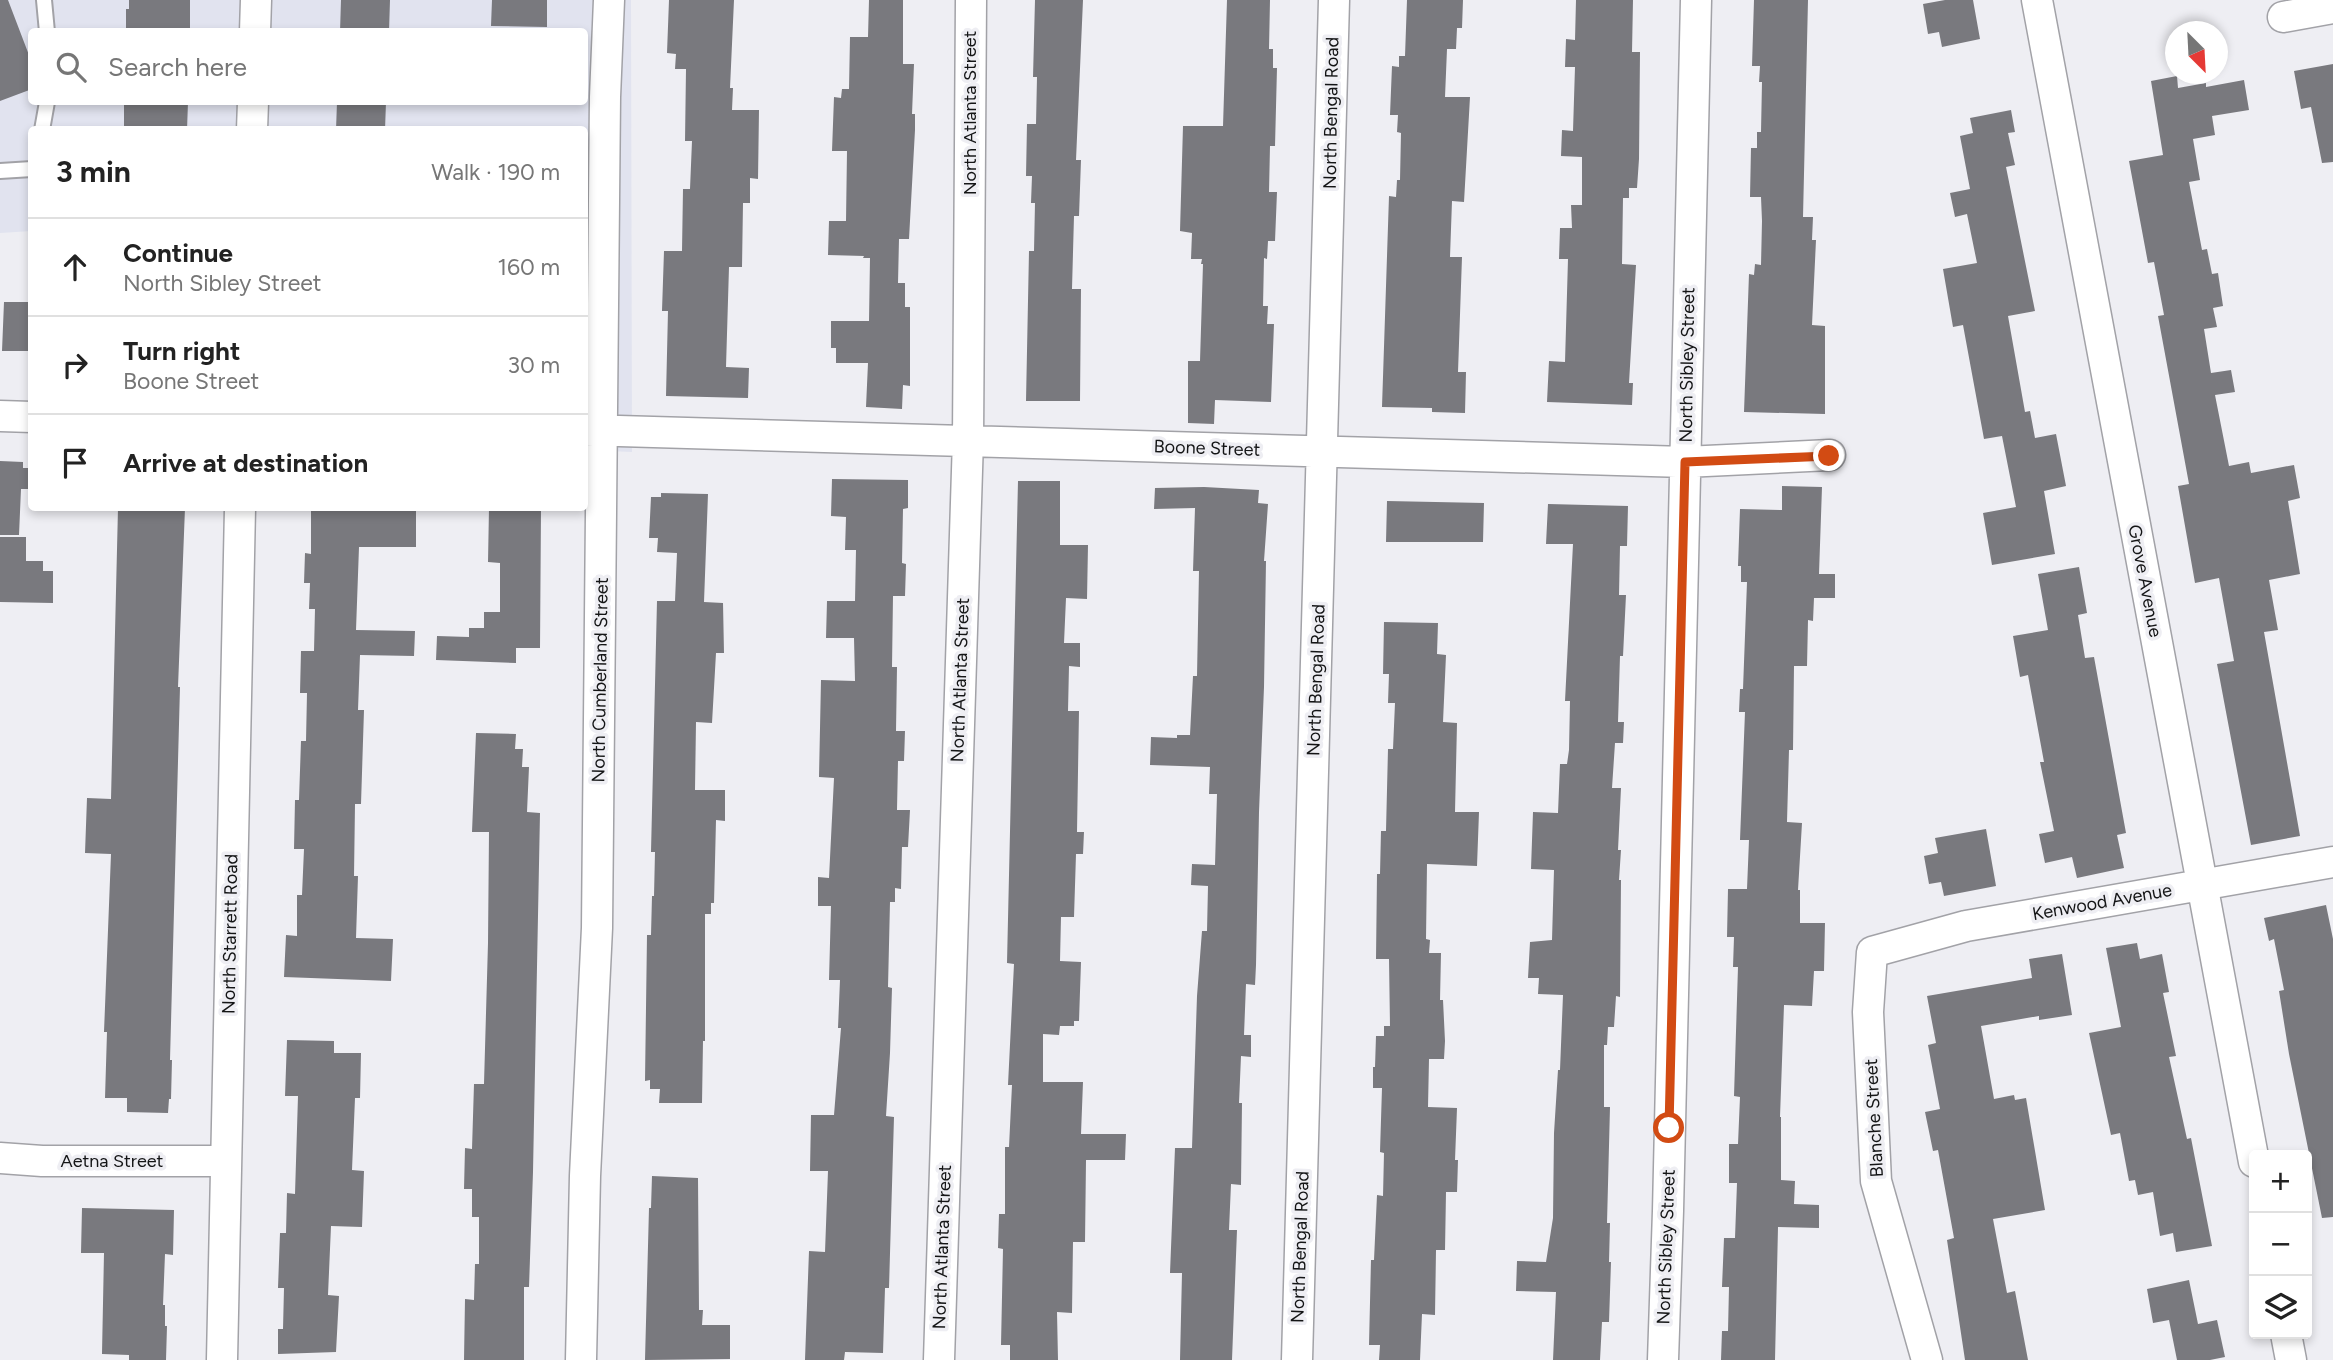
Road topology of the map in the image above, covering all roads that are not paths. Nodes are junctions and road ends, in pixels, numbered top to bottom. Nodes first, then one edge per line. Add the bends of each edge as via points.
1 (44, 0) edge
2 (256, 0) edge
3 (609, 0) edge
4 (971, 0) edge
5 (1334, 0) edge
6 (1696, 0) edge
7 (2037, 0) edge
8 (2333, 8) edge
9 (2283, 17) dead end
10 (47, 28) edge
11 (255, 28) edge
12 (46, 105) edge
13 (253, 105) edge
14 (43, 126) edge
15 (252, 126) edge
16 (28, 169) edge
17 (0, 171) edge
18 (0, 416) edge
19 (28, 417) edge
20 (594, 430) edge
21 (968, 439) junction
22 (1323, 451) junction
23 (1829, 456) dead end
24 (1685, 462) junction
25 (240, 511) edge
26 (2333, 862) edge
27 (2203, 884) junction
28 (1872, 952) joint
29 (2252, 1150) edge
30 (0, 1158) edge
31 (225, 1161) junction
32 (2287, 1339) edge
33 (222, 1360) edge
34 (580, 1360) edge
35 (939, 1360) edge
36 (1297, 1360) edge
37 (1663, 1360) edge
38 (1927, 1360) edge
39 (2291, 1360) edge

1 - 10 lane
2 - 11 street
3 - 20 street, North Cumberland Street
4 - 21 street, North Atlanta Street
5 - 22 street, North Bengal Road
6 - 24 street, North Sibley Street
7 - 27 street, Grove Avenue
8 - 9 street
12 - 14 lane
13 - 15 street
16 - 17 lane
18 - 19 street
20 - 21 street, Boone Street
20 - 34 street, North Cumberland Street via 597,928
21 - 22 street, Boone Street
21 - 35 street, North Atlanta Street
22 - 24 street, Boone Street
22 - 36 street, North Bengal Road
23 - 24 street, Boone Street
24 - 37 street, North Sibley Street
25 - 31 street, North Starrett Road
26 - 27 street, Kenwood Avenue
27 - 28 street, Kenwood Avenue via 1966,926
27 - 29 street, Grove Avenue
28 - 38 street, Blanche Street via 1868,1012 1876,1181
30 - 31 street, Aetna Street
31 - 33 street, North Starrett Road
32 - 39 street

